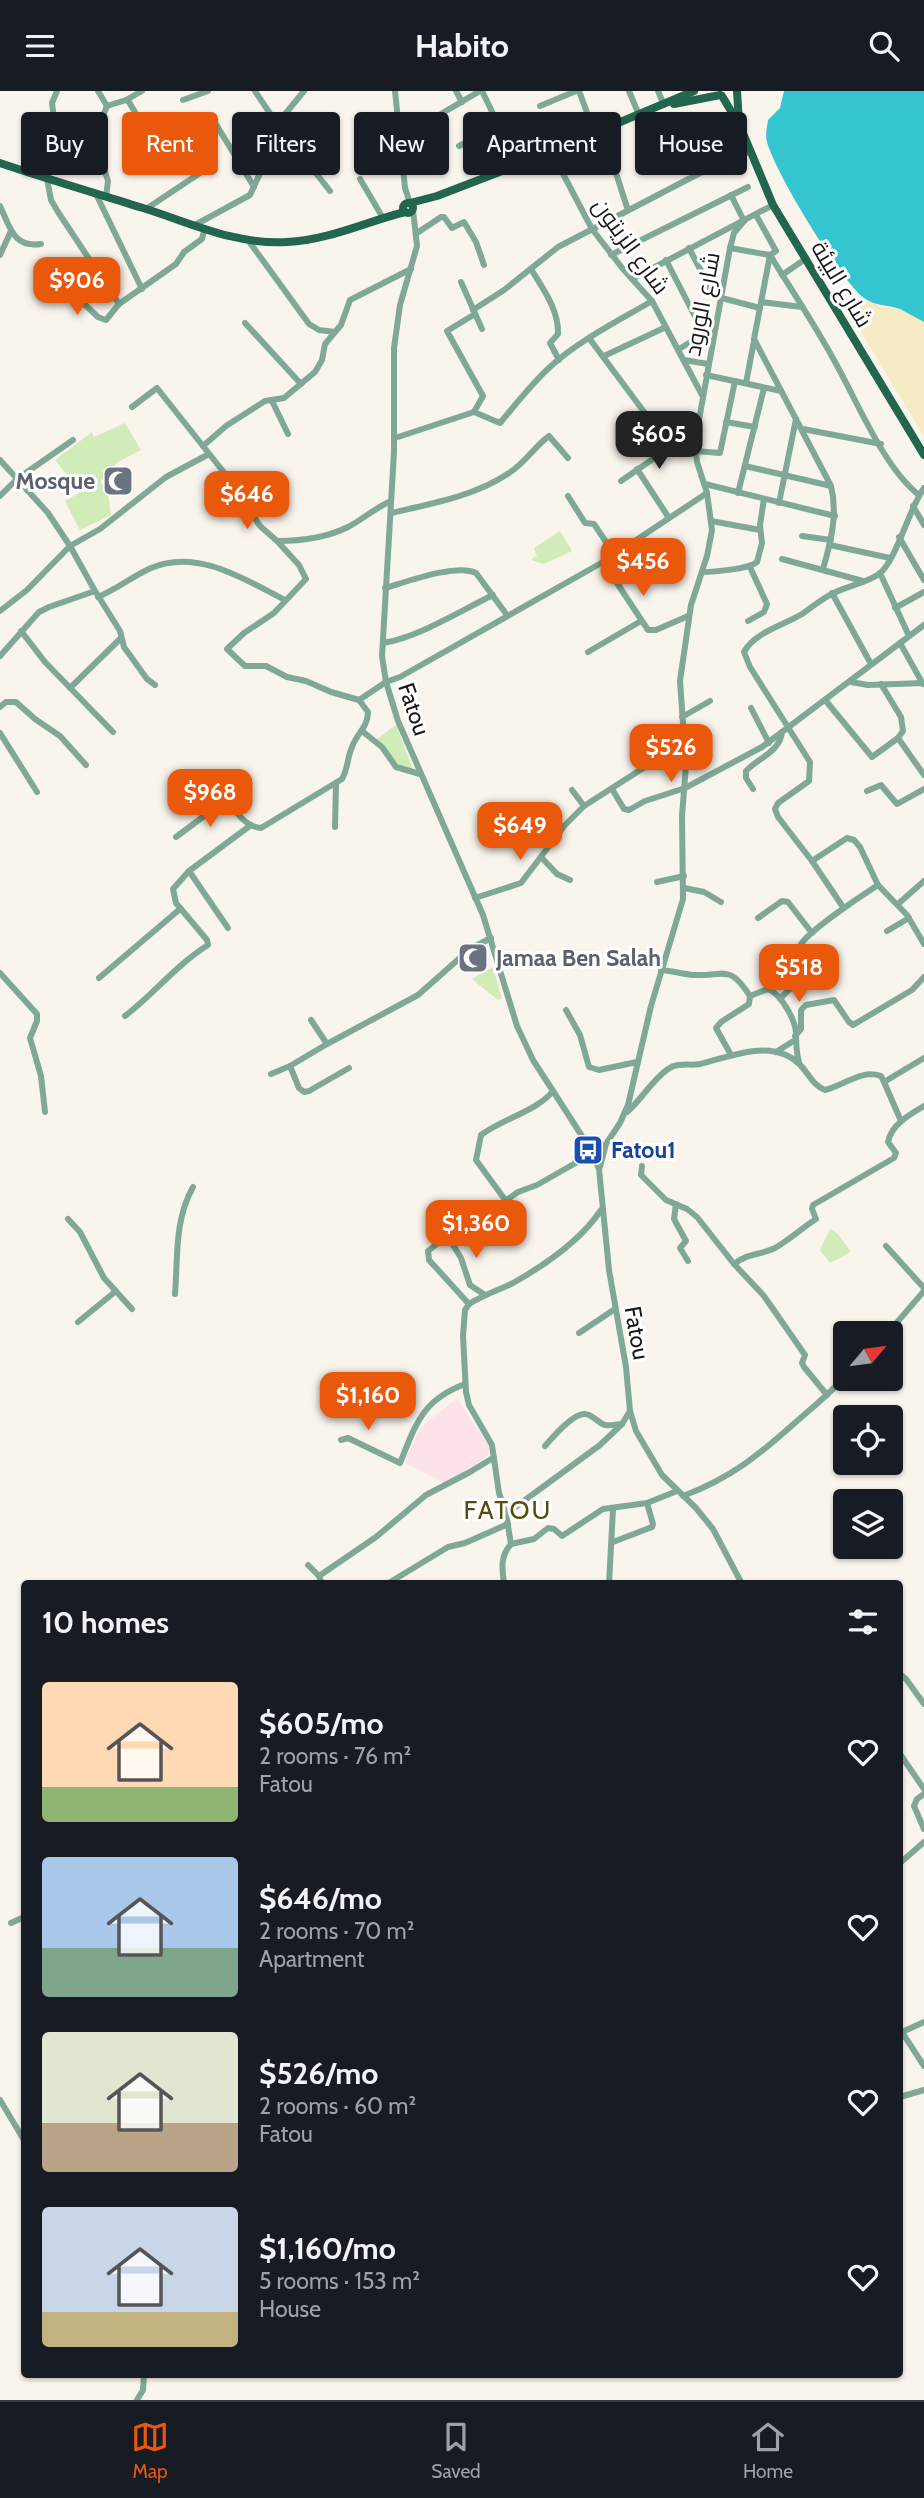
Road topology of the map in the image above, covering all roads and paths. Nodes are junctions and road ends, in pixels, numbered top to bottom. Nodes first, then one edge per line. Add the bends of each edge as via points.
1 (57, 91) edge
2 (98, 91) edge
3 (142, 91) edge
4 (208, 91) edge
5 (255, 91) edge
6 (304, 91) edge
7 (395, 91) edge
8 (456, 91) edge
9 (481, 91) edge
10 (578, 91) edge
11 (629, 91) edge
12 (658, 91) edge
13 (694, 91) edge
14 (737, 91) edge
15 (719, 94) edge
16 (126, 100) junction
17 (183, 100) dead end
18 (462, 102) junction
19 (664, 105) junction
20 (107, 106) junction
21 (540, 106) dead end
22 (53, 111) dead end
23 (136, 112) edge
24 (269, 112) edge
25 (287, 112) edge
26 (397, 112) edge
27 (445, 112) edge
28 (493, 112) edge
29 (588, 112) edge
30 (638, 112) edge
31 (646, 112) edge
32 (731, 112) edge
33 (739, 112) edge
34 (218, 128) edge
35 (463, 144) edge
36 (459, 146) dead end
37 (747, 146) edge
38 (749, 152) junction
39 (0, 163) edge
40 (197, 175) edge
41 (258, 175) edge
42 (317, 175) edge
43 (404, 175) edge
44 (491, 175) edge
45 (564, 175) edge
46 (615, 175) edge
47 (47, 179) junction
48 (360, 179) dead end
49 (254, 187) junction
50 (748, 187) dead end
51 (330, 191) dead end
52 (96, 194) junction
53 (731, 195) junction
54 (106, 197) junction
55 (773, 205) junction
56 (0, 206) edge
57 (408, 208) junction
58 (146, 209) junction
59 (628, 210) junction
60 (756, 215) junction
61 (383, 218) junction
62 (614, 218) junction
63 (744, 221) junction
64 (193, 227) junction
65 (592, 229) junction
66 (11, 231) junction
67 (204, 231) junction
68 (417, 233) junction
69 (248, 240) junction
70 (41, 244) dead end
71 (628, 246) junction
72 (689, 248) junction
73 (730, 248) junction
74 (0, 255) edge
75 (611, 255) junction
76 (770, 255) junction
77 (666, 260) junction
78 (804, 260) junction
79 (484, 265) dead end
80 (411, 269) junction
81 (531, 269) junction
82 (782, 275) junction
83 (632, 279) junction
84 (461, 282) dead end
85 (65, 286) dead end
86 (142, 289) junction
87 (721, 299) junction
88 (652, 301) junction
89 (120, 304) junction
90 (761, 305) junction
91 (802, 307) junction
92 (474, 312) junction
93 (244, 323) dead end
94 (666, 327) junction
95 (482, 329) dead end
96 (335, 332) junction
97 (589, 338) junction
98 (754, 339) junction
99 (678, 349) junction
100 (604, 356) junction
101 (559, 360) junction
102 (684, 360) junction
103 (708, 364) junction
104 (706, 375) junction
105 (735, 381) junction
106 (746, 383) junction
107 (301, 384) junction
108 (764, 388) junction
109 (781, 391) junction
110 (703, 397) junction
111 (272, 401) junction
112 (132, 407) dead end
113 (474, 412) junction
114 (796, 419) junction
115 (726, 422) junction
116 (755, 426) junction
117 (803, 429) junction
118 (288, 434) dead end
119 (395, 438) junction
120 (73, 440) dead end
121 (672, 440) junction
122 (695, 443) junction
123 (881, 444) junction
124 (203, 446) junction
125 (695, 451) junction
126 (209, 454) junction
127 (924, 455) edge
128 (568, 458) dead end
129 (0, 460) edge
130 (746, 466) junction
131 (637, 469) junction
132 (786, 476) junction
133 (17, 479) junction
134 (621, 481) dead end
135 (705, 484) junction
136 (831, 486) junction
137 (924, 488) edge
138 (707, 493) junction
139 (738, 493) junction
140 (919, 495) junction
141 (0, 496) edge
142 (568, 496) dead end
143 (764, 499) junction
144 (391, 501) junction
145 (779, 503) junction
146 (913, 506) junction
147 (391, 513) junction
148 (835, 516) junction
149 (669, 518) junction
150 (711, 521) junction
151 (924, 525) edge
152 (760, 530) junction
153 (802, 536) dead end
154 (899, 537) junction
155 (277, 541) junction
156 (295, 541) junction
157 (830, 542) junction
158 (70, 546) junction
159 (614, 554) junction
160 (290, 555) junction
161 (890, 558) junction
162 (782, 559) dead end
163 (603, 562) junction
164 (750, 567) junction
165 (823, 569) junction
166 (702, 572) junction
167 (880, 573) junction
168 (924, 580) edge
169 (863, 581) junction
170 (385, 588) junction
171 (924, 592) edge
172 (832, 593) junction
173 (97, 594) junction
174 (493, 595) junction
175 (285, 600) junction
176 (895, 608) junction
177 (0, 611) edge
178 (507, 615) junction
179 (688, 616) junction
180 (641, 621) junction
181 (748, 621) dead end
182 (923, 628) edge
183 (21, 631) junction
184 (909, 636) junction
185 (121, 638) junction
186 (383, 643) junction
187 (900, 643) junction
188 (588, 652) dead end
189 (0, 656) edge
190 (871, 664) junction
191 (386, 682) junction
192 (851, 682) junction
193 (881, 684) junction
194 (924, 684) edge
195 (155, 685) dead end
196 (70, 688) junction
197 (359, 700) junction
198 (710, 701) dead end
199 (826, 701) junction
200 (0, 707) edge
201 (751, 708) dead end
202 (682, 717) junction
203 (784, 729) junction
204 (113, 731) dead end
205 (362, 731) junction
206 (0, 733) edge
207 (898, 738) junction
208 (769, 743) junction
209 (86, 765) dead end
210 (686, 765) junction
211 (420, 774) junction
212 (924, 775) edge
213 (218, 778) dead end
214 (336, 784) junction
215 (685, 788) junction
216 (612, 789) junction
217 (753, 789) dead end
218 (924, 789) edge
219 (572, 790) dead end
220 (867, 791) dead end
221 (37, 792) dead end
222 (227, 799) junction
223 (584, 806) junction
224 (251, 825) junction
225 (335, 827) dead end
226 (176, 837) dead end
227 (541, 857) junction
228 (812, 860) junction
229 (189, 871) junction
230 (684, 876) junction
231 (570, 880) dead end
232 (924, 881) edge
233 (657, 882) dead end
234 (878, 885) junction
235 (684, 888) junction
236 (475, 898) junction
237 (721, 902) dead end
238 (898, 905) junction
239 (843, 907) junction
240 (180, 909) junction
241 (758, 918) dead end
242 (909, 918) junction
243 (228, 928) dead end
244 (887, 931) dead end
245 (812, 933) junction
246 (491, 938) junction
247 (924, 944) edge
248 (662, 970) junction
249 (0, 973) edge
250 (924, 977) edge
251 (99, 978) dead end
252 (750, 996) junction
253 (780, 999) junction
254 (566, 1010) dead end
255 (125, 1016) dead end
256 (311, 1020) dead end
257 (795, 1038) junction
258 (327, 1044) junction
259 (776, 1052) junction
260 (731, 1055) junction
261 (924, 1058) edge
262 (637, 1062) junction
263 (799, 1062) junction
264 (290, 1066) junction
265 (349, 1068) dead end
266 (271, 1074) dead end
267 (884, 1082) junction
268 (553, 1091) junction
269 (924, 1106) edge
270 (45, 1112) dead end
271 (624, 1114) junction
272 (901, 1121) junction
273 (606, 1144) junction
274 (592, 1151) junction
275 (642, 1166) dead end
276 (599, 1169) junction
277 (193, 1188) dead end
278 (506, 1201) junction
279 (676, 1204) junction
280 (601, 1209) junction
281 (68, 1219) dead end
282 (450, 1240) junction
283 (886, 1246) dead end
284 (688, 1261) dead end
285 (734, 1265) junction
286 (470, 1285) junction
287 (924, 1289) edge
288 (116, 1291) junction
289 (175, 1294) dead end
290 (485, 1296) junction
291 (467, 1302) junction
292 (132, 1309) dead end
293 (615, 1310) junction
294 (898, 1321) edge
295 (78, 1322) dead end
296 (579, 1333) dead end
297 (465, 1384) junction
298 (833, 1389) edge
299 (827, 1395) junction
300 (630, 1411) junction
301 (622, 1424) junction
302 (341, 1440) dead end
303 (545, 1446) dead end
304 (493, 1458) junction
305 (680, 1493) junction
306 (647, 1503) junction
307 (613, 1509) junction
308 (506, 1514) junction
309 (508, 1524) junction
310 (613, 1542) junction
311 (511, 1543) junction
312 (307, 1565) dead end
313 (319, 1576) junction
314 (320, 1580) edge
315 (394, 1580) edge
316 (504, 1580) edge
317 (609, 1580) edge
318 (740, 1580) edge
319 (903, 1676) edge
320 (924, 1704) edge
321 (903, 1759) edge
322 (924, 1792) edge
323 (924, 1829) edge
324 (924, 1842) edge
325 (903, 1860) edge
326 (21, 1918) edge
327 (11, 1923) dead end
328 (924, 2022) edge
329 (903, 2030) edge
330 (903, 2034) edge
331 (924, 2066) edge
332 (924, 2090) edge
333 (903, 2096) edge
334 (0, 2100) edge
335 (21, 2135) edge
336 (145, 2378) edge
337 (137, 2400) edge

1 - 22 street
2 - 20 street
3 - 16 street
4 - 17 street
5 - 24 street
6 - 25 street
7 - 26 street, Fatou
8 - 18 street
9 - 18 street
9 - 28 street
10 - 21 street
10 - 29 street
11 - 30 street
12 - 19 street
13 - 19 main road
14 - 15 main road via 730,96
14 - 33 main road, شارع البيئة
15 - 19 main road
15 - 32 main road, شارع البيئة
16 - 20 street
16 - 23 street
18 - 27 street
19 - 31 main road
20 - 54 street via 98,148 107,175
34 - 49 street
35 - 36 street
37 - 38 main road, شارع البيئة
38 - 55 main road, شارع البيئة
38 - 59 street
39 - 47 main road
40 - 58 street
41 - 49 street
42 - 51 street
43 - 57 street, Fatou
44 - 57 main road
45 - 65 street, شارع الزيتون
46 - 59 street
47 - 52 main road
47 - 89 street via 58,212
48 - 61 street
49 - 64 street via 246,198
50 - 53 street
52 - 54 main road
52 - 86 street
53 - 63 street
53 - 71 street
54 - 58 main road
55 - 60 street
55 - 78 main road, شارع البيئة
56 - 66 street
57 - 61 main road
57 - 68 street, Fatou
58 - 64 main road
59 - 62 street
60 - 63 street
60 - 76 street via 776,251
61 - 69 main road via 318,239
62 - 65 street
62 - 71 street
63 - 72 street
63 - 73 street, شارع الورود
64 - 67 main road
65 - 75 street, شارع الزيتون
65 - 81 street via 558,247
66 - 70 street via 26,245
66 - 74 street
67 - 69 main road
67 - 86 street via 202,239 176,264
68 - 79 street via 441,217 452,228 464,222
68 - 80 street, Fatou
69 - 96 street via 309,324
71 - 75 street
72 - 77 street
72 - 87 street via 711,292
73 - 76 street
73 - 87 street, شارع الورود
75 - 83 street, شارع الزيتون
76 - 82 street
76 - 90 street
77 - 83 street
77 - 99 street via 704,332
78 - 82 street
78 - 127 main road, شارع البيئة
80 - 96 street via 350,300
80 - 119 street, Fatou via 394,348
81 - 92 street
81 - 101 street via 555,317 558,334 550,343
82 - 91 street
83 - 88 street, شارع الزيتون
84 - 92 street
85 - 89 street via 106,320
86 - 89 street
87 - 90 street
87 - 103 street, شارع الورود
88 - 94 street, شارع الزيتون
88 - 97 street
90 - 91 street
90 - 98 street
91 - 123 street
92 - 95 street
92 - 113 street via 446,331 483,396
93 - 107 street
94 - 99 street, شارع الزيتون
94 - 100 street
96 - 107 street via 325,344 319,367
97 - 100 street
97 - 101 street
98 - 106 street
98 - 109 street
99 - 102 street, شارع الزيتون
100 - 121 street via 657,431
101 - 113 street via 500,423
102 - 103 street
102 - 110 street, شارع الزيتون
103 - 104 street, شارع الورود
104 - 105 street
104 - 110 street, شارع الورود
105 - 106 street
105 - 115 street
106 - 108 street
107 - 111 street
108 - 109 street
108 - 116 street
109 - 114 street
110 - 122 street, Fatou
111 - 118 street
111 - 124 street via 226,426
112 - 124 street via 157,388
113 - 119 street
114 - 117 street
114 - 132 street
115 - 116 street
115 - 125 street via 719,454
116 - 130 street
117 - 123 street
117 - 136 street
119 - 144 street, Fatou
120 - 133 street
121 - 122 street
121 - 131 street via 666,450
122 - 125 street, Fatou
123 - 140 street
124 - 126 street
125 - 135 street, Fatou
126 - 155 street via 260,526
126 - 158 street via 166,477 100,529
128 - 147 street via 549,436 498,480
129 - 133 street
130 - 132 street
130 - 139 street
131 - 134 street
131 - 149 street
132 - 136 street
132 - 145 street
133 - 141 street
133 - 158 street
135 - 138 street, Fatou
135 - 139 street
136 - 148 street
137 - 140 street
138 - 149 street
138 - 150 street, Fatou
139 - 143 street
140 - 146 street
142 - 159 street
143 - 145 street
143 - 152 street
144 - 147 street, Fatou
144 - 156 street via 325,537
145 - 148 street
146 - 151 street
146 - 154 street
147 - 170 street, Fatou
148 - 157 street
149 - 159 street
150 - 152 street
150 - 166 street, Fatou
152 - 164 street via 760,556
153 - 157 street
154 - 161 street
154 - 168 street
155 - 156 street
155 - 160 street
156 - 160 street
157 - 161 street
157 - 165 street
158 - 173 street
158 - 177 street
159 - 163 street
160 - 175 street via 306,579
161 - 167 street
162 - 165 street
163 - 178 street
163 - 180 street
164 - 166 street
164 - 181 street via 767,604 764,613
165 - 169 street
166 - 179 street, Fatou
167 - 169 street
167 - 176 street
169 - 172 street
170 - 174 street via 448,571 471,570
170 - 186 street, Fatou
171 - 176 street
172 - 190 street
172 - 203 street via 745,648 750,667
173 - 175 street via 153,567 190,563 224,570
173 - 183 street via 49,607
173 - 185 street
174 - 178 street
174 - 186 street
175 - 197 street via 227,649 245,666 266,666
176 - 184 street
178 - 191 street
179 - 180 street via 653,631
179 - 202 street, Fatou via 680,681
180 - 188 street
182 - 184 street
183 - 189 street
183 - 196 street
184 - 187 street
185 - 195 street
185 - 196 street
186 - 191 street, Fatou
187 - 190 street
187 - 194 street
190 - 192 street
191 - 197 street
191 - 211 street, Fatou
192 - 193 street
192 - 199 street
193 - 194 street
193 - 207 street via 903,722
196 - 204 street
197 - 205 street via 368,712
198 - 202 street
199 - 203 street
199 - 207 street via 869,756
200 - 209 street via 16,702 60,736
201 - 208 street
202 - 210 street, Fatou
203 - 208 street
203 - 217 street via 774,749 746,771
203 - 228 street via 807,756 811,776 775,809 782,825
205 - 211 street via 378,742 396,767
205 - 214 street via 353,744 347,770
206 - 221 street
207 - 212 street
208 - 215 street
210 - 215 street, Fatou
210 - 216 street via 656,762
211 - 236 street, Fatou
213 - 222 street
214 - 224 street via 261,828
214 - 225 street
215 - 216 street via 627,811
215 - 230 street, Fatou
216 - 223 street
218 - 220 street via 897,804 881,785
219 - 223 street
222 - 224 street
222 - 226 street
223 - 227 street
224 - 229 street
227 - 231 street
227 - 236 street via 521,883
228 - 234 street via 851,837
228 - 239 street
229 - 240 street via 173,889
229 - 243 street
230 - 233 street
230 - 235 street, Fatou
232 - 238 street
234 - 238 street
234 - 239 street
235 - 237 street
235 - 248 street, Fatou
236 - 246 street, Fatou
238 - 242 street
239 - 245 street
240 - 251 street
240 - 255 street via 208,945
241 - 245 street via 782,901 788,902
242 - 244 street
242 - 247 street
245 - 253 street via 800,947 801,976
246 - 258 street via 470,949 418,995
246 - 268 street, Fatou via 517,1026
248 - 252 street via 729,974 737,977
248 - 262 street, Fatou
249 - 270 street via 37,1014 30,1038
250 - 257 street via 912,990 853,1025 834,1000 806,1005
252 - 253 street via 768,989
252 - 260 street via 749,1005 716,1028
253 - 257 street via 793,1023
254 - 262 street via 589,1067 599,1070
256 - 258 street
257 - 259 street
257 - 263 street
258 - 264 street
259 - 260 street
259 - 263 street
260 - 271 street via 671,1066
261 - 267 street
262 - 271 street, Fatou
263 - 267 street via 823,1090 873,1074
264 - 265 street via 303,1092
264 - 266 street
267 - 272 street
268 - 274 street, Fatou
268 - 278 street via 546,1100 481,1135 476,1160
269 - 272 street
271 - 273 street, Fatou
272 - 285 street via 888,1138 894,1158 813,1205 816,1218 783,1243
273 - 274 street
273 - 276 street, Fatou
274 - 276 street, Fatou
274 - 278 street
275 - 279 street via 641,1175
276 - 280 street, Fatou
277 - 289 street via 179,1224
278 - 282 street
279 - 284 street via 674,1219 686,1241 680,1248
279 - 285 street via 697,1217
280 - 290 street via 589,1227 540,1266
280 - 293 street, Fatou
281 - 288 street
282 - 286 street
282 - 291 street via 439,1241 427,1256
283 - 287 street
285 - 299 street via 764,1296 804,1353 804,1367
286 - 290 street
286 - 291 street
287 - 294 street
288 - 292 street
288 - 295 street
290 - 291 street
291 - 297 street via 463,1320
293 - 296 street
293 - 300 street, Fatou
297 - 302 street via 427,1406 400,1463 348,1438
297 - 304 street via 469,1405 491,1441
298 - 299 street
299 - 305 street via 744,1467
300 - 301 street
300 - 305 street, Fatou via 647,1452
301 - 303 street via 604,1425 582,1414
301 - 308 street
304 - 308 street
304 - 313 street via 426,1495
305 - 306 street
305 - 318 street, Fatou via 713,1529
306 - 307 street
306 - 310 street via 652,1527
307 - 310 street
307 - 311 street via 603,1509 562,1537 548,1528 534,1539
308 - 309 street
309 - 311 street
309 - 315 street via 448,1547
310 - 317 street
311 - 316 street via 503,1554
312 - 313 street
313 - 314 street
319 - 320 street
321 - 322 street
322 - 323 street via 914,1804
324 - 325 street
326 - 327 street
328 - 329 street
330 - 331 street
332 - 333 street
334 - 335 street
336 - 337 street

